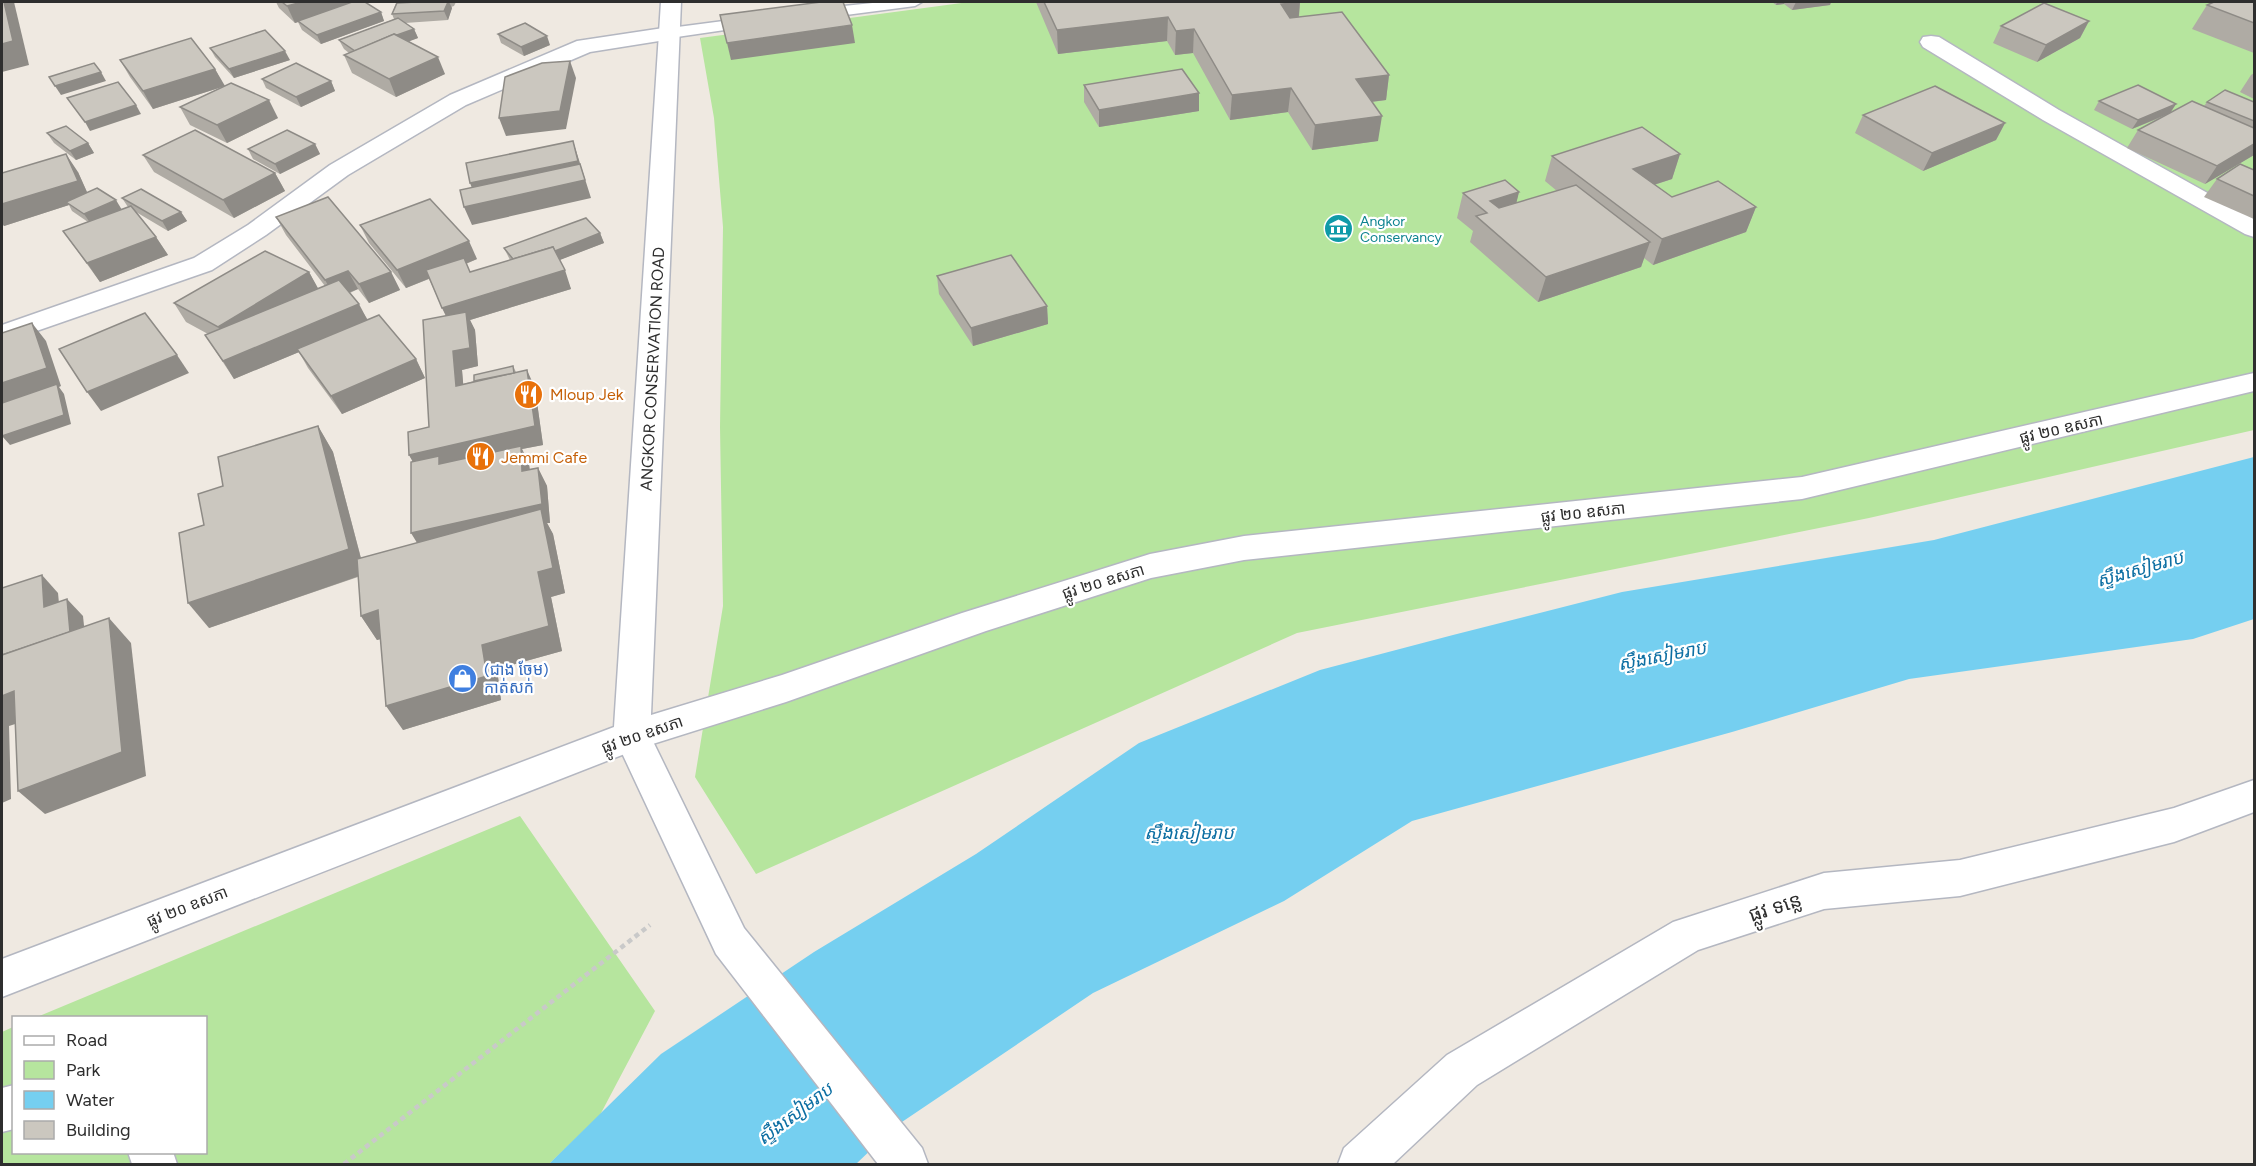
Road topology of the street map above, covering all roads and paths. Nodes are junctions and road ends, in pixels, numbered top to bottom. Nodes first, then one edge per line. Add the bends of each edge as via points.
1 (672, 2) edge
2 (915, 2) edge
3 (801, 16) edge
4 (767, 20) edge
5 (670, 33) junction
6 (1931, 42) dead end
7 (2254, 228) edge
8 (2, 333) edge
9 (2254, 382) edge
10 (632, 736) junction
11 (2254, 796) edge
12 (650, 925) dead end
13 (2, 978) edge
14 (344, 1164) edge
15 (906, 1164) edge
16 (1360, 1164) edge

1 - 5 street, ANGKOR CONSERVATION ROAD
2 - 3 lane
4 - 5 lane
5 - 8 street via 585,46 458,100 339,171 203,264
5 - 10 street, ANGKOR CONSERVATION ROAD
6 - 7 street via 2051,115
9 - 10 street, ផ្លូវ ២០ ឧសភា via 1802,488 1244,548 1150,566
10 - 13 street, ផ្លូវ ២០ ឧសភា
10 - 15 street via 730,941
11 - 16 street, ផ្លូវ ទន្លេ via 2174,825 1960,878 1824,891 1687,935 1462,1070
12 - 14 path

